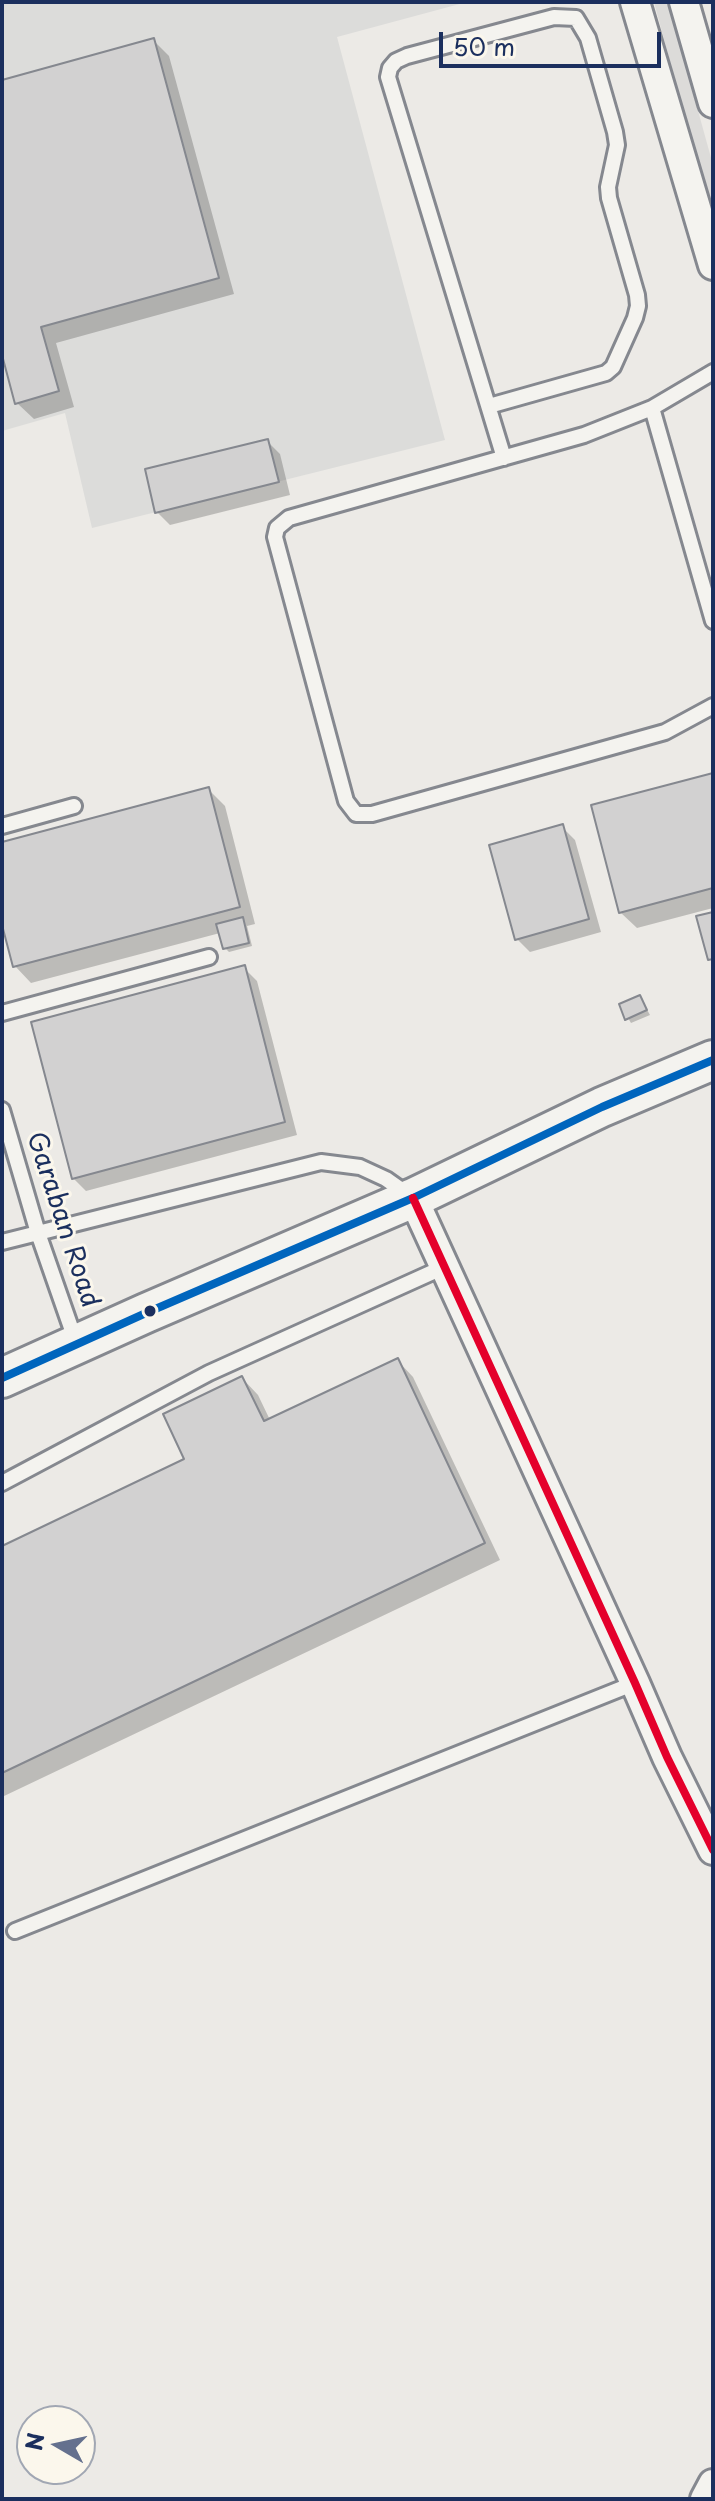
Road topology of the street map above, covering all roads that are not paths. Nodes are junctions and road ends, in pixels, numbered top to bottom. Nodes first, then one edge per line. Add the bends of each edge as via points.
1 (635, 2) edge
2 (684, 2) edge
3 (713, 103) edge
4 (713, 265) edge
5 (713, 372) edge
6 (489, 406) junction
7 (652, 408) junction
8 (504, 458) junction
9 (713, 621) edge
10 (713, 706) edge
11 (74, 806) dead end
12 (2, 826) edge
13 (209, 957) dead end
14 (2, 1013) edge
15 (713, 1060) edge
16 (2, 1110) edge
17 (413, 1198) junction
18 (38, 1233) junction
19 (2, 1242) edge
20 (444, 1267) junction
21 (77, 1344) junction
22 (2, 1378) edge
23 (2, 1483) edge
24 (635, 1683) junction
25 (713, 1850) edge
26 (15, 1931) dead end
27 (713, 2484) edge
28 (705, 2499) edge

1 - 4 street
2 - 3 street
5 - 7 lane
6 - 6 lane via 606,373 638,306 609,198 615,132 588,38 576,18 554,17 407,56 390,68 389,88
6 - 8 lane
7 - 8 lane
7 - 9 lane
8 - 10 lane via 289,518 277,528 276,544 351,809 372,814 665,732
11 - 12 lane
13 - 14 lane
15 - 17 main road
16 - 18 lane, Garaban Road
17 - 18 lane via 360,1167 321,1162
17 - 20 street
17 - 21 main road
18 - 19 lane
18 - 21 lane, Garaban Road
20 - 23 lane via 209,1373
20 - 24 street
21 - 22 main road
24 - 25 street
24 - 26 lane
27 - 28 street

